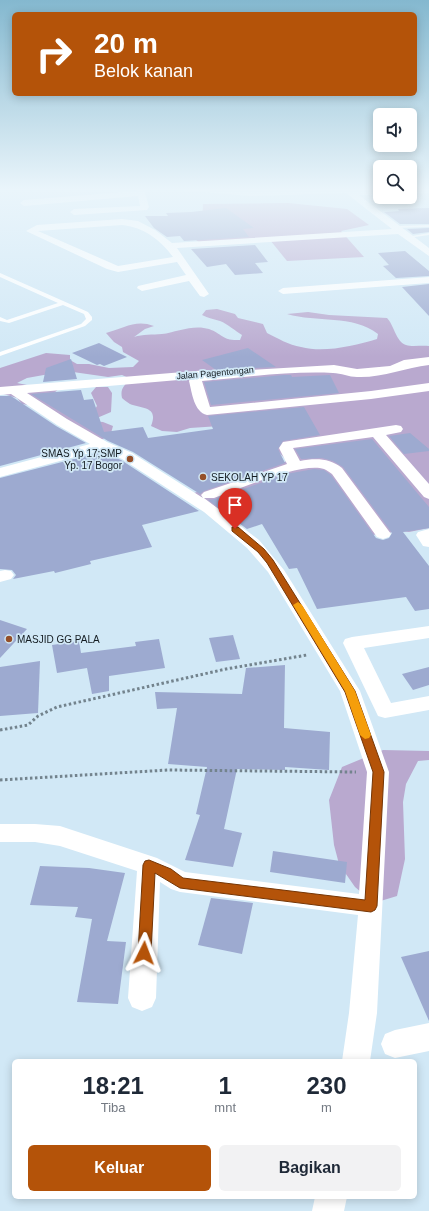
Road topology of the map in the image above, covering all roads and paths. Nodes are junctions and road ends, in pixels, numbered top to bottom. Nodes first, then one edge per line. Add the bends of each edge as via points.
1 (61, 245) edge
2 (187, 245) edge
3 (170, 246) joint
4 (425, 246) edge
5 (429, 253) edge
6 (179, 259) junction
7 (0, 276) edge
8 (192, 277) junction
9 (429, 280) edge
10 (142, 288) dead end
11 (282, 291) dead end
12 (204, 294) dead end
13 (62, 303) junction
14 (0, 319) edge
15 (0, 354) edge
16 (429, 356) edge
17 (429, 361) edge
18 (374, 366) junction
19 (357, 373) junction
20 (429, 387) edge
21 (7, 390) edge
22 (392, 391) junction
23 (371, 395) junction
24 (396, 429) dead end
25 (376, 432) junction
26 (102, 444) junction
27 (296, 467) junction
28 (0, 473) edge
29 (429, 474) edge
30 (414, 476) junction
31 (429, 494) edge
32 (209, 495) dead end
33 (383, 534) dead end
34 (429, 534) edge
35 (429, 542) edge
36 (429, 632) edge
37 (327, 652) junction
38 (429, 703) edge
39 (0, 730) edge
40 (378, 772) junction
41 (0, 780) edge
42 (0, 833) edge
43 (149, 865) junction
44 (371, 906) junction
45 (142, 998) dead end
46 (429, 1037) edge
47 (395, 1044) dead end
48 (356, 1059) edge
49 (330, 1199) edge
50 (328, 1211) edge

1 - 6 street via 118,269
2 - 3 street
3 - 6 street
4 - 5 street
6 - 8 street
7 - 13 lane
8 - 10 street
8 - 12 street
9 - 11 street
13 - 14 lane via 7,322
13 - 15 lane via 86,312 89,320 82,325
16 - 18 street, Jalan Pagentongan
17 - 18 street via 404,364 393,369
18 - 19 street
18 - 21 street, Jalan Pagentongan
18 - 22 street
19 - 23 street
19 - 23 street via 334,369 293,370 198,377 195,381 206,410
20 - 22 street
21 - 26 street
22 - 23 street
24 - 25 street
25 - 27 street via 288,445 286,448
25 - 30 street
26 - 28 street
26 - 37 street via 127,456 210,509 261,550
27 - 32 street
27 - 33 street via 321,464 337,471
29 - 30 street
30 - 31 street
34 - 35 street via 424,535
36 - 38 street via 352,643 385,711
37 - 39 path via 226,668 57,707 38,716 28,725
37 - 40 street via 350,691
40 - 41 path via 168,770
40 - 44 street
42 - 43 street via 60,836
43 - 44 street via 180,882
43 - 45 street
44 - 48 street via 363,1013
46 - 47 street
49 - 50 street

